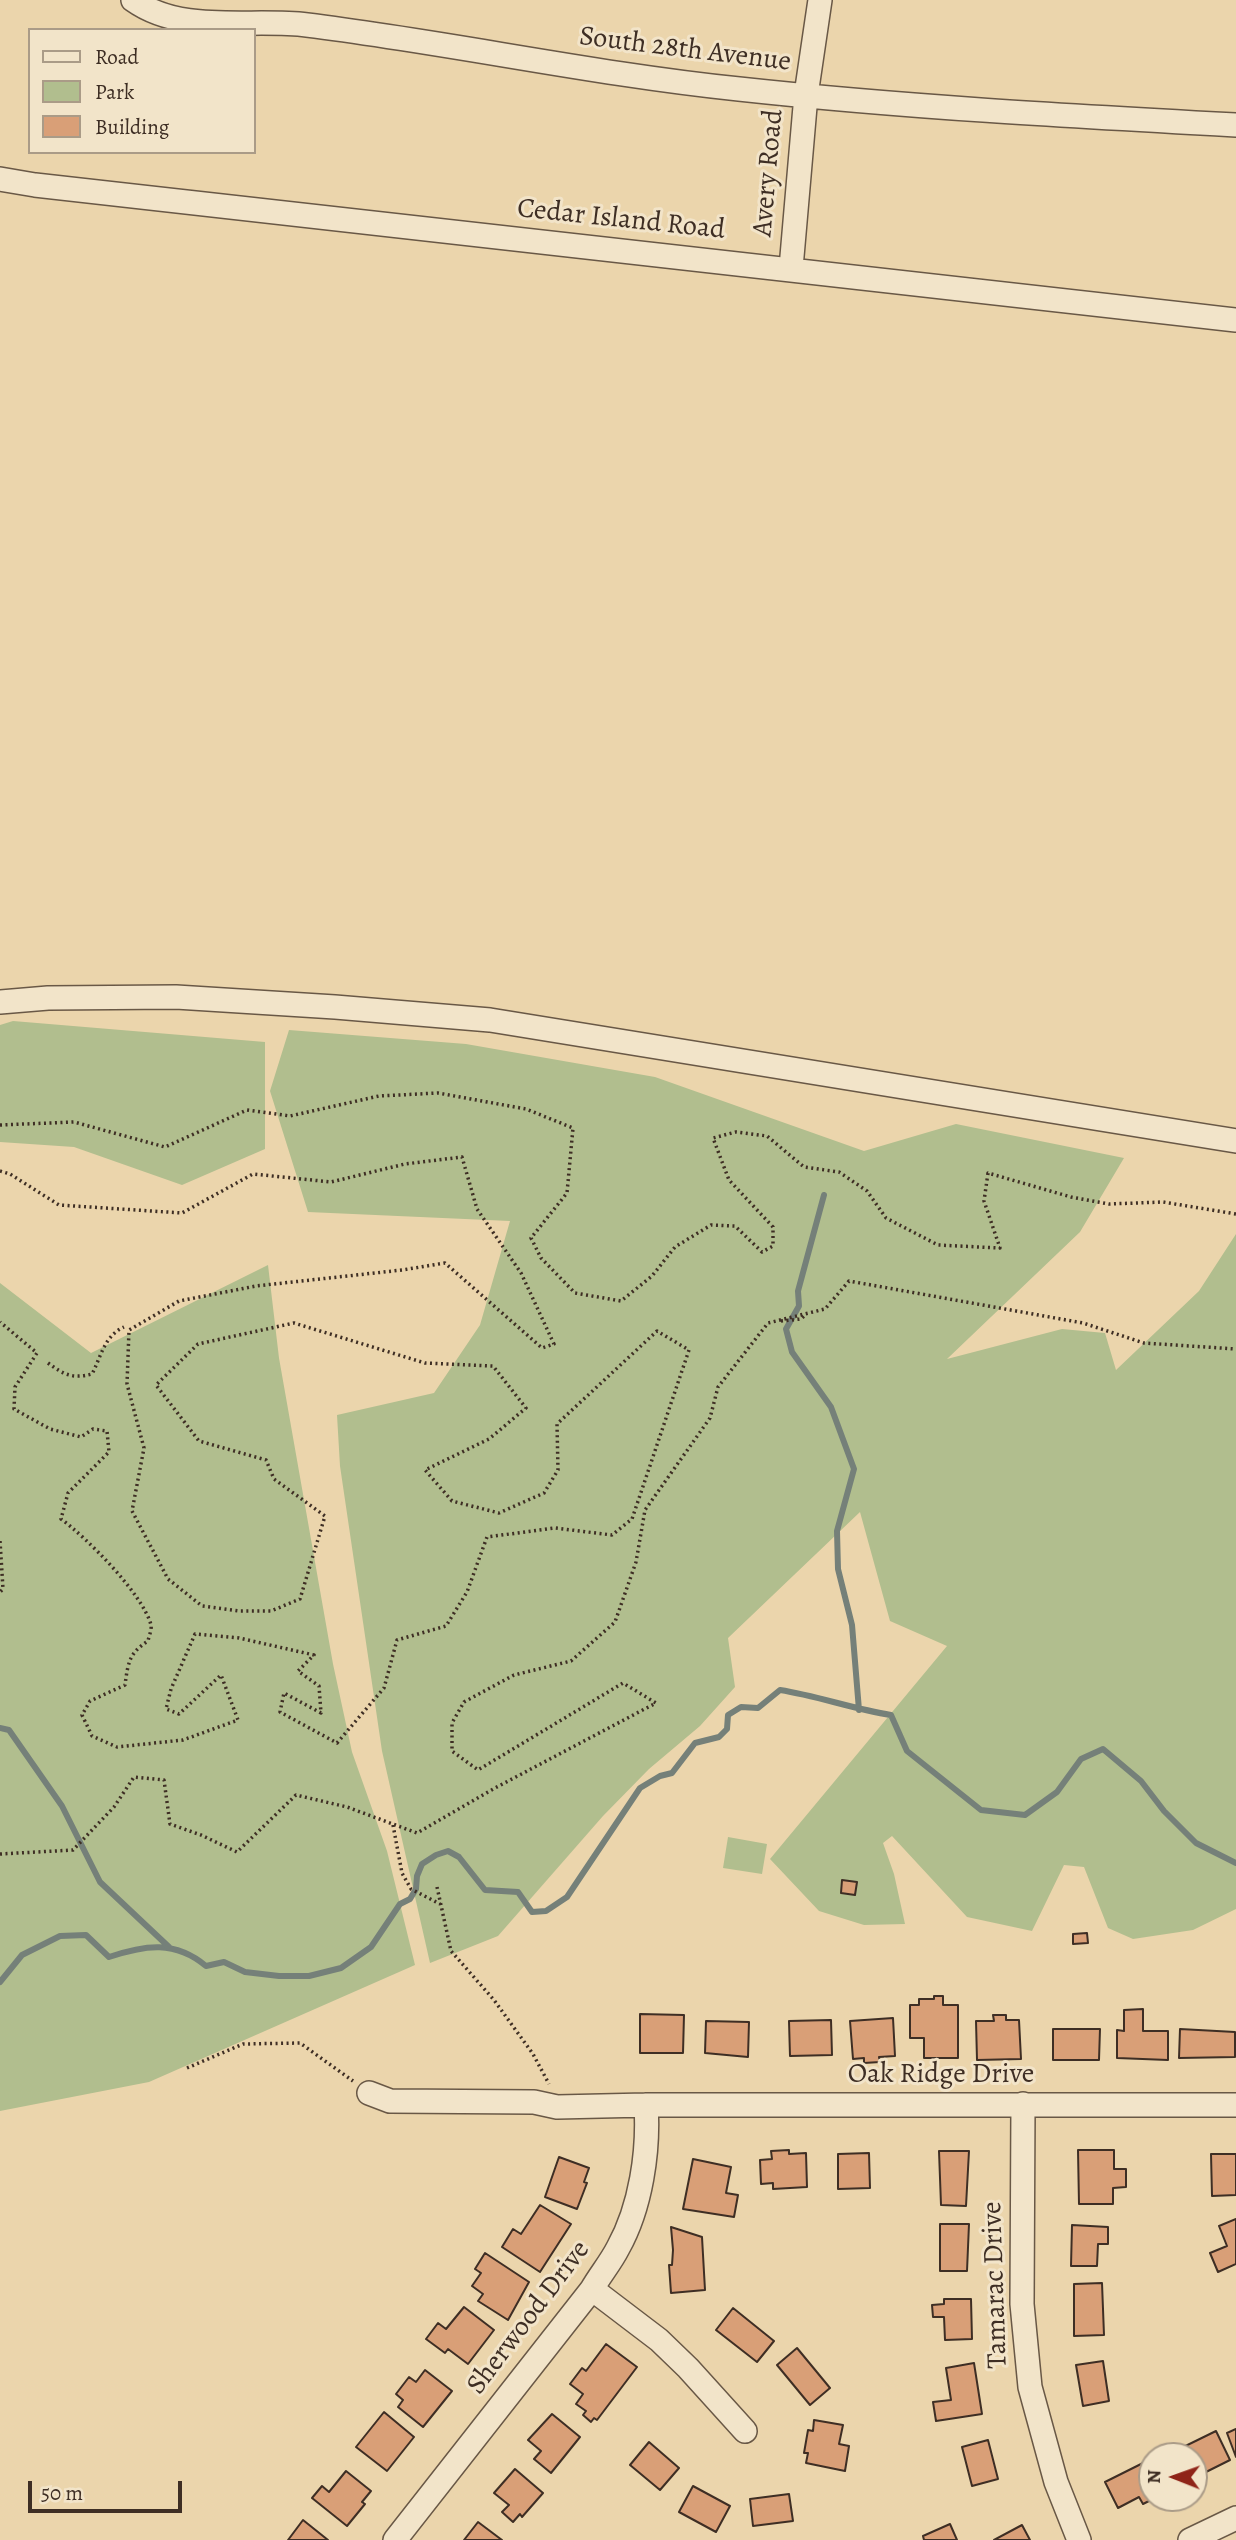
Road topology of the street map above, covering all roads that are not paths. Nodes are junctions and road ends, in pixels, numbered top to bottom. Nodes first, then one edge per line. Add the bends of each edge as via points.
1 (133, 0) edge
2 (820, 0) edge
3 (806, 95) junction
4 (1236, 125) edge
5 (0, 179) edge
6 (790, 268) junction
7 (1236, 320) edge
8 (0, 1002) edge
9 (1236, 1141) edge
10 (369, 2092) road end
11 (646, 2105) junction
12 (1023, 2105) junction
13 (1236, 2105) edge
14 (592, 2289) junction
15 (745, 2431) dead end
16 (1236, 2518) edge
17 (396, 2540) edge
18 (1079, 2540) edge
19 (1190, 2540) edge

1 - 3 street, South 28th Avenue via 164,16 305,24 537,62
2 - 3 street, Avery Road
3 - 4 street, South 28th Avenue
3 - 6 street, Avery Road
5 - 6 street, Cedar Island Road
6 - 7 street, Cedar Island Road
8 - 9 street via 176,998 490,1020
10 - 11 street, Oak Ridge Drive via 390,2101
11 - 12 street, Oak Ridge Drive
11 - 14 street, Sherwood Drive via 646,2147 635,2206 619,2246
12 - 13 street, Oak Ridge Drive
12 - 18 street, Tamarac Drive via 1022,2304 1030,2387 1056,2482
14 - 15 street via 659,2340
14 - 17 street, Sherwood Drive
16 - 19 street

